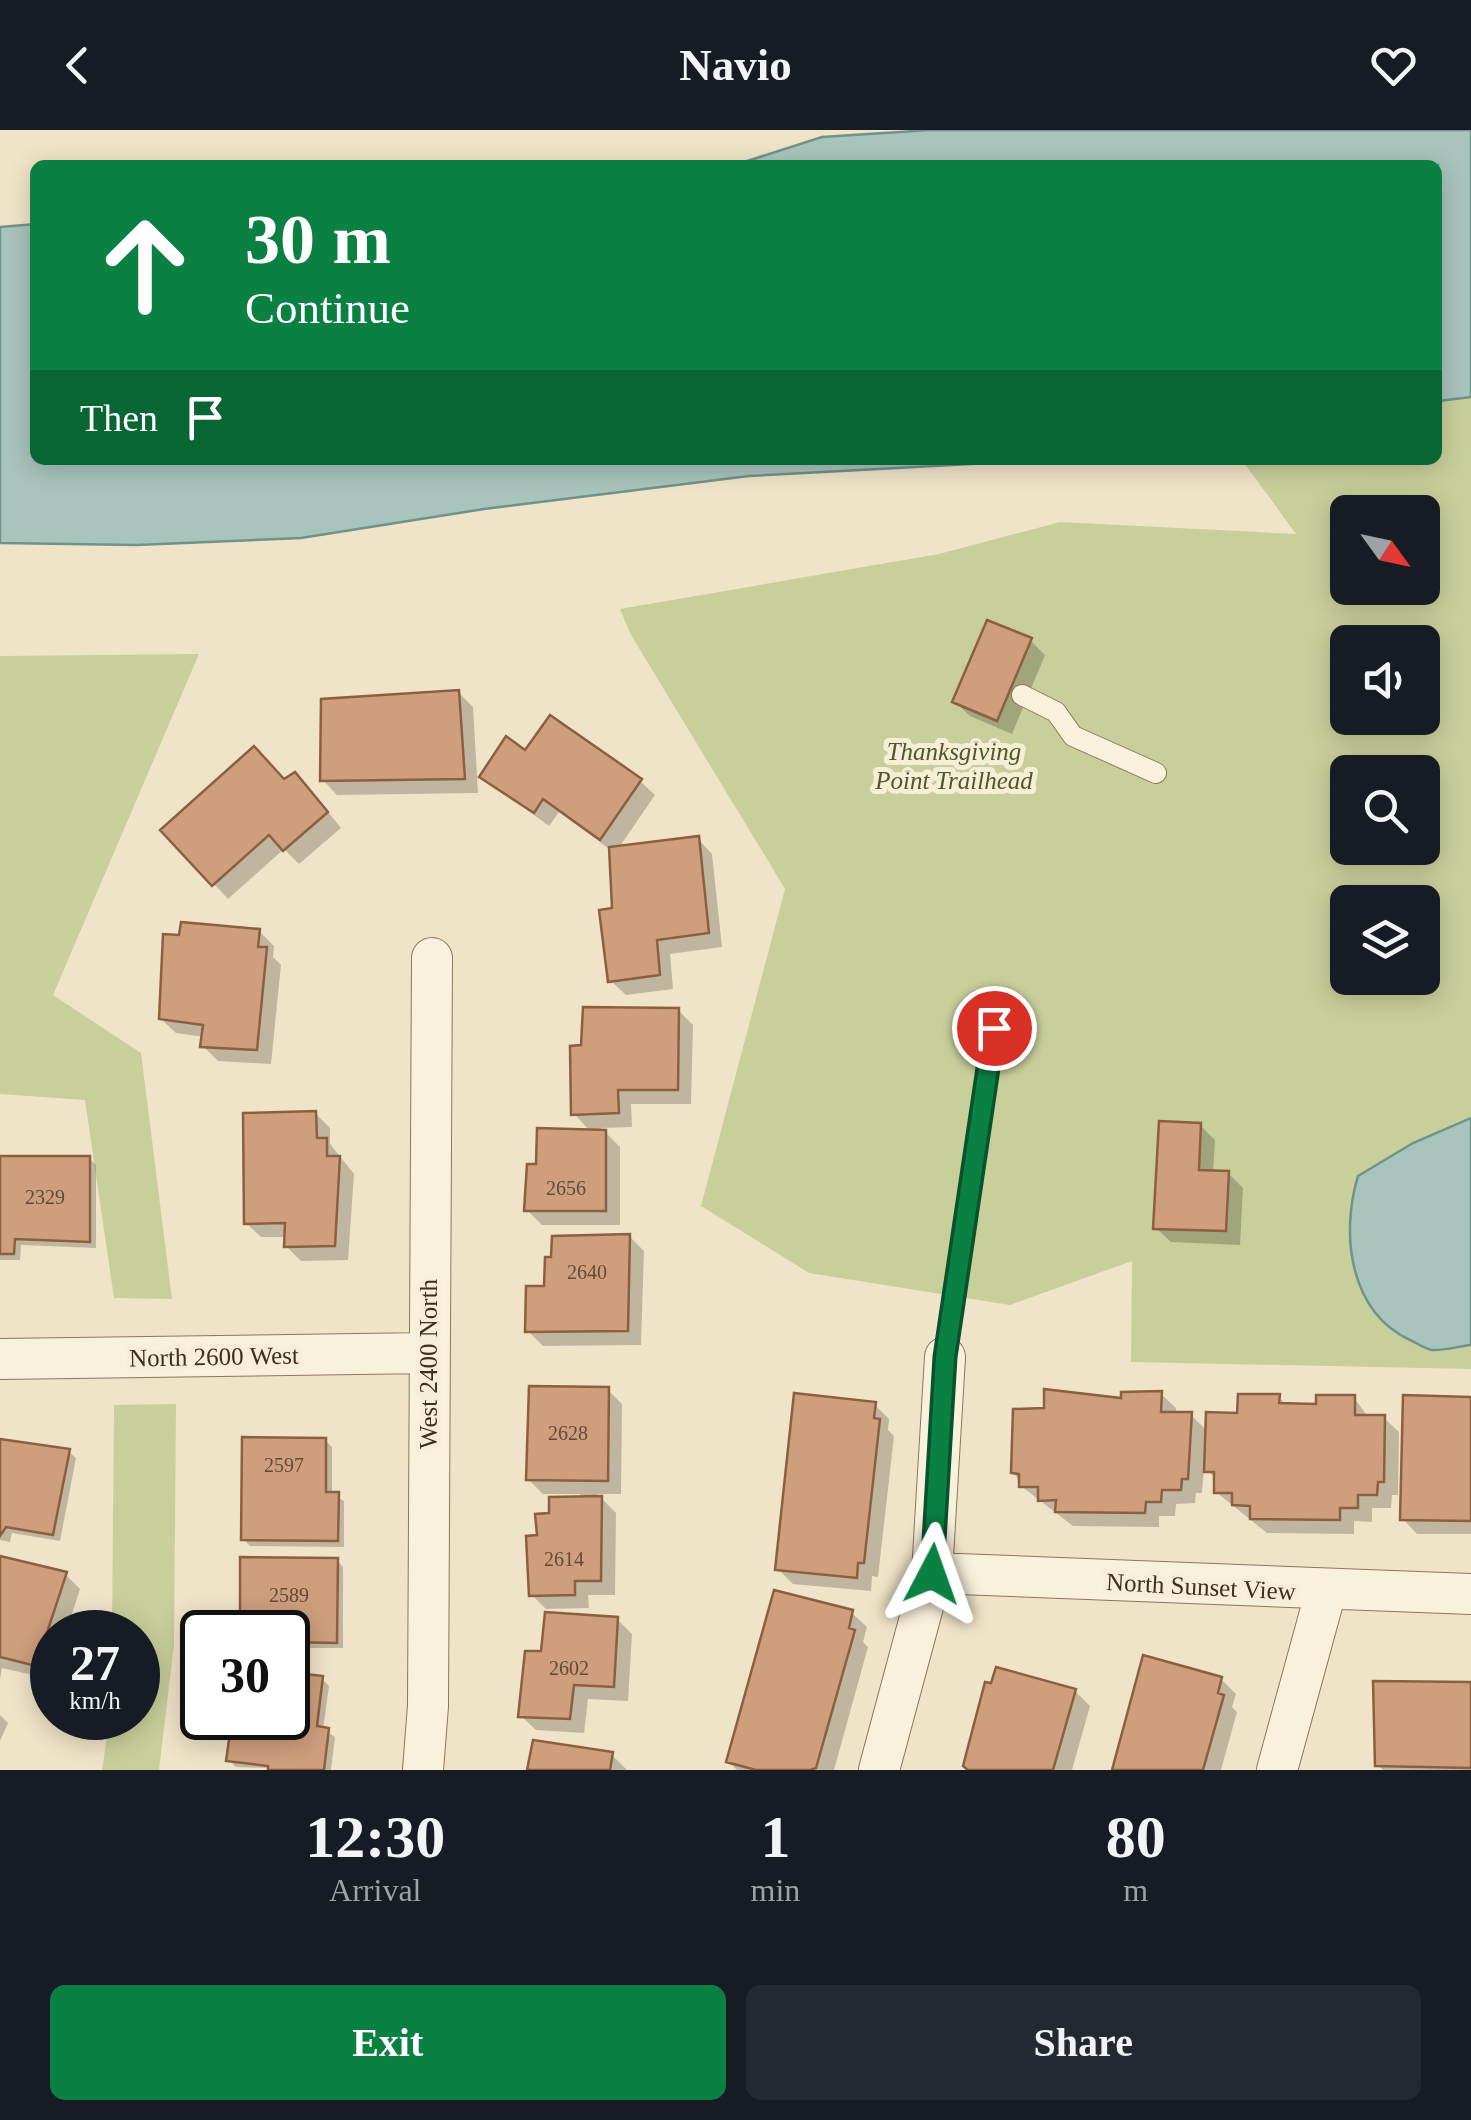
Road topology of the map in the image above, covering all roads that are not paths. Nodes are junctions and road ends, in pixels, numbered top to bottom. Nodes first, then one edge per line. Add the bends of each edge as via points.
1 (1022, 695) dead end
2 (1156, 773) dead end
3 (432, 958) dead end
4 (994, 1028) dead end
5 (427, 1353) junction
6 (945, 1357) joint
7 (0, 1359) edge
8 (932, 1574) junction
9 (1326, 1592) junction
10 (1471, 1594) edge
11 (423, 1770) edge
12 (879, 1770) edge
13 (1277, 1770) edge

1 - 2 lane via 1056,712 1073,736
3 - 5 street, West 2400 North
4 - 6 lane
5 - 7 street, North 2600 West
5 - 11 street, West 2400 North
6 - 8 street
8 - 9 street, North Sunset View
8 - 12 street
9 - 10 street, North Sunset View
9 - 13 street

